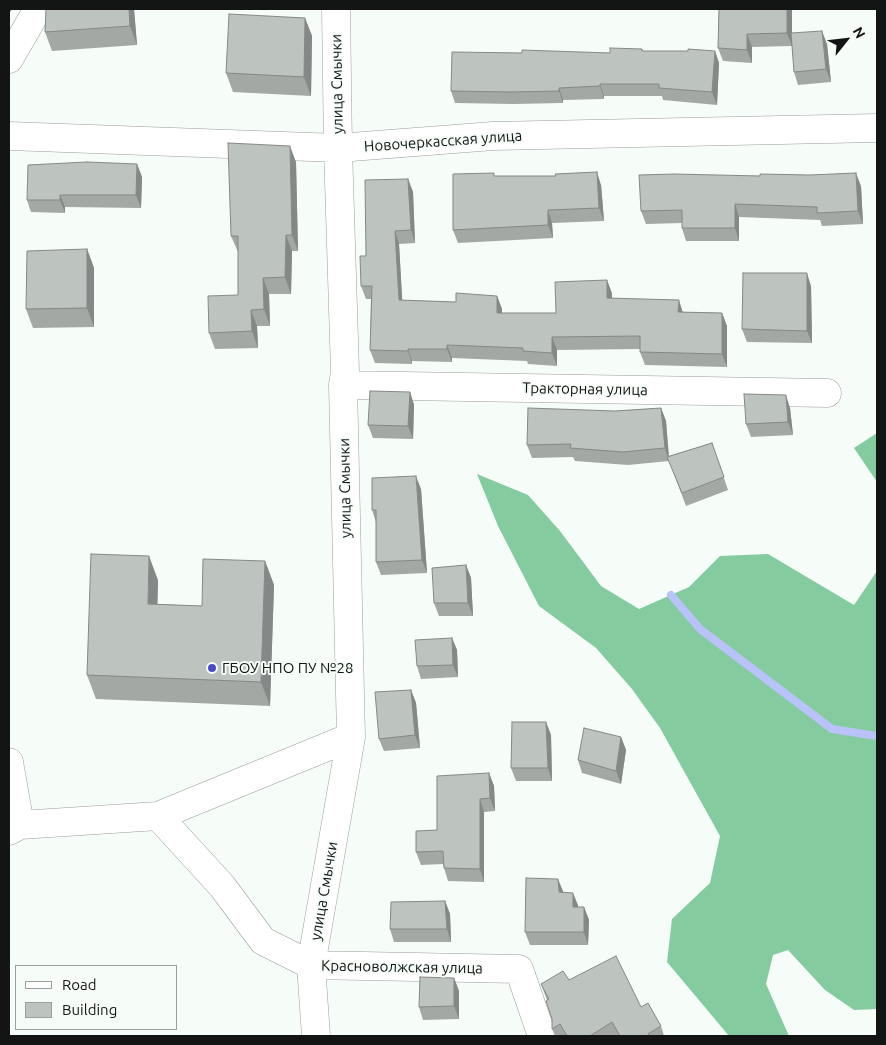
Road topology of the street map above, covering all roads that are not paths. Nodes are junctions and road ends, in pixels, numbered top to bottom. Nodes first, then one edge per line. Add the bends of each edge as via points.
1 (38, 9) edge
2 (336, 9) edge
3 (9, 59) edge
4 (877, 128) edge
5 (9, 136) edge
6 (338, 148) junction
7 (343, 385) junction
8 (827, 393) dead end
9 (351, 737) junction
10 (9, 762) edge
11 (158, 816) junction
12 (14, 828) edge
13 (311, 965) junction
14 (316, 1036) edge
15 (542, 1036) edge

1 - 3 street
2 - 6 street, улица Смычки
4 - 6 street, Новочеркасская улица via 493,136
5 - 6 street, Новочеркасская улица
6 - 7 street, улица Смычки
7 - 8 street, Тракторная улица
7 - 9 street, улица Смычки
9 - 11 street
9 - 13 street, улица Смычки
10 - 12 street
11 - 12 street
11 - 13 street, Красноволжская улица via 222,886 262,941
13 - 14 street, улица Смычки
13 - 15 street, Красноволжская улица via 519,968

